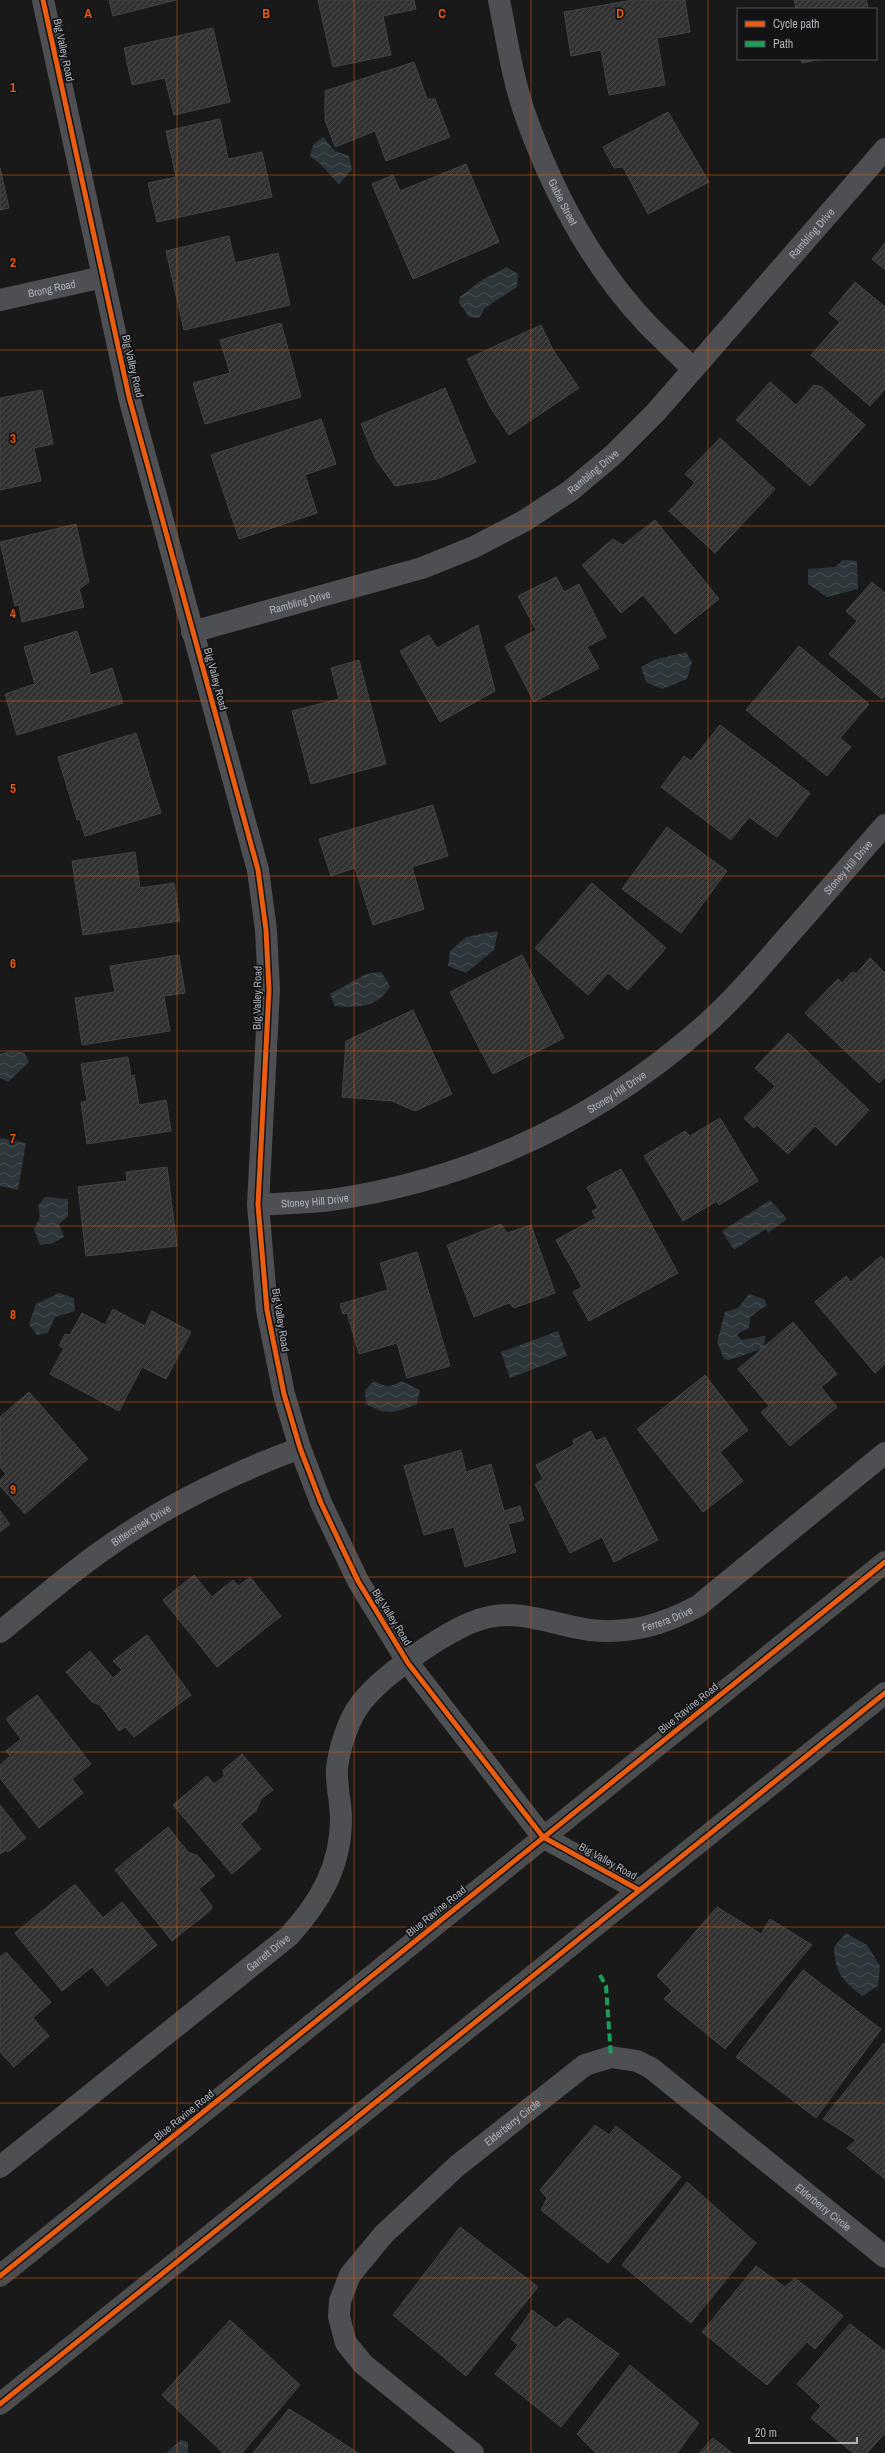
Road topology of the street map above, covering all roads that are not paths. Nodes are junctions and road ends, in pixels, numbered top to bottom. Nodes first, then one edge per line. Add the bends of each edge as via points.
1 (43, 0) edge
2 (499, 0) edge
3 (885, 149) edge
4 (103, 277) junction
5 (0, 300) edge
6 (693, 369) junction
7 (192, 632) junction
8 (885, 825) edge
9 (258, 1205) junction
10 (300, 1448) junction
11 (885, 1453) edge
12 (885, 1562) edge
13 (0, 1632) edge
14 (408, 1662) junction
15 (885, 1693) edge
16 (544, 1837) junction
17 (639, 1890) junction
18 (0, 2167) edge
19 (885, 2257) edge
20 (0, 2276) edge
21 (0, 2404) edge
22 (473, 2453) edge

1 - 4 street, Big Valley Road
2 - 6 street, Gable Street via 511,62 527,120 549,174 576,228 609,278
3 - 6 street, Rambling Drive
4 - 5 street, Brong Road
4 - 7 street, Big Valley Road via 129,397
6 - 7 street, Rambling Drive via 656,412 613,455 570,491 524,521 474,547 422,568
7 - 9 street, Big Valley Road via 258,870 266,930 269,990
8 - 9 street, Stoney Hill Drive via 756,973 708,1023 654,1068 595,1108 525,1144 467,1168 407,1185 329,1200
9 - 10 street, Big Valley Road via 267,1310 284,1394
10 - 13 street, Bittercreek Drive via 253,1466 185,1498 128,1533 77,1569
10 - 14 street, Big Valley Road via 321,1503 358,1581
11 - 14 street, Ferrera Drive via 698,1606 669,1621 638,1629 605,1631 522,1615 496,1616 471,1623
12 - 16 main road, Blue Ravine Road
14 - 16 street, Big Valley Road
14 - 18 street, Garrett Drive via 383,1681 358,1707 342,1744 337,1770 341,1820 337,1852 327,1883 311,1912 289,1936
15 - 17 main road
16 - 17 street, Big Valley Road
16 - 20 main road, Blue Ravine Road
17 - 21 main road
19 - 22 street, Elderberry Circle via 651,2068 636,2061 611,2057 585,2065 457,2166 384,2234 350,2275 340,2302 339,2317 346,2344 363,2364

